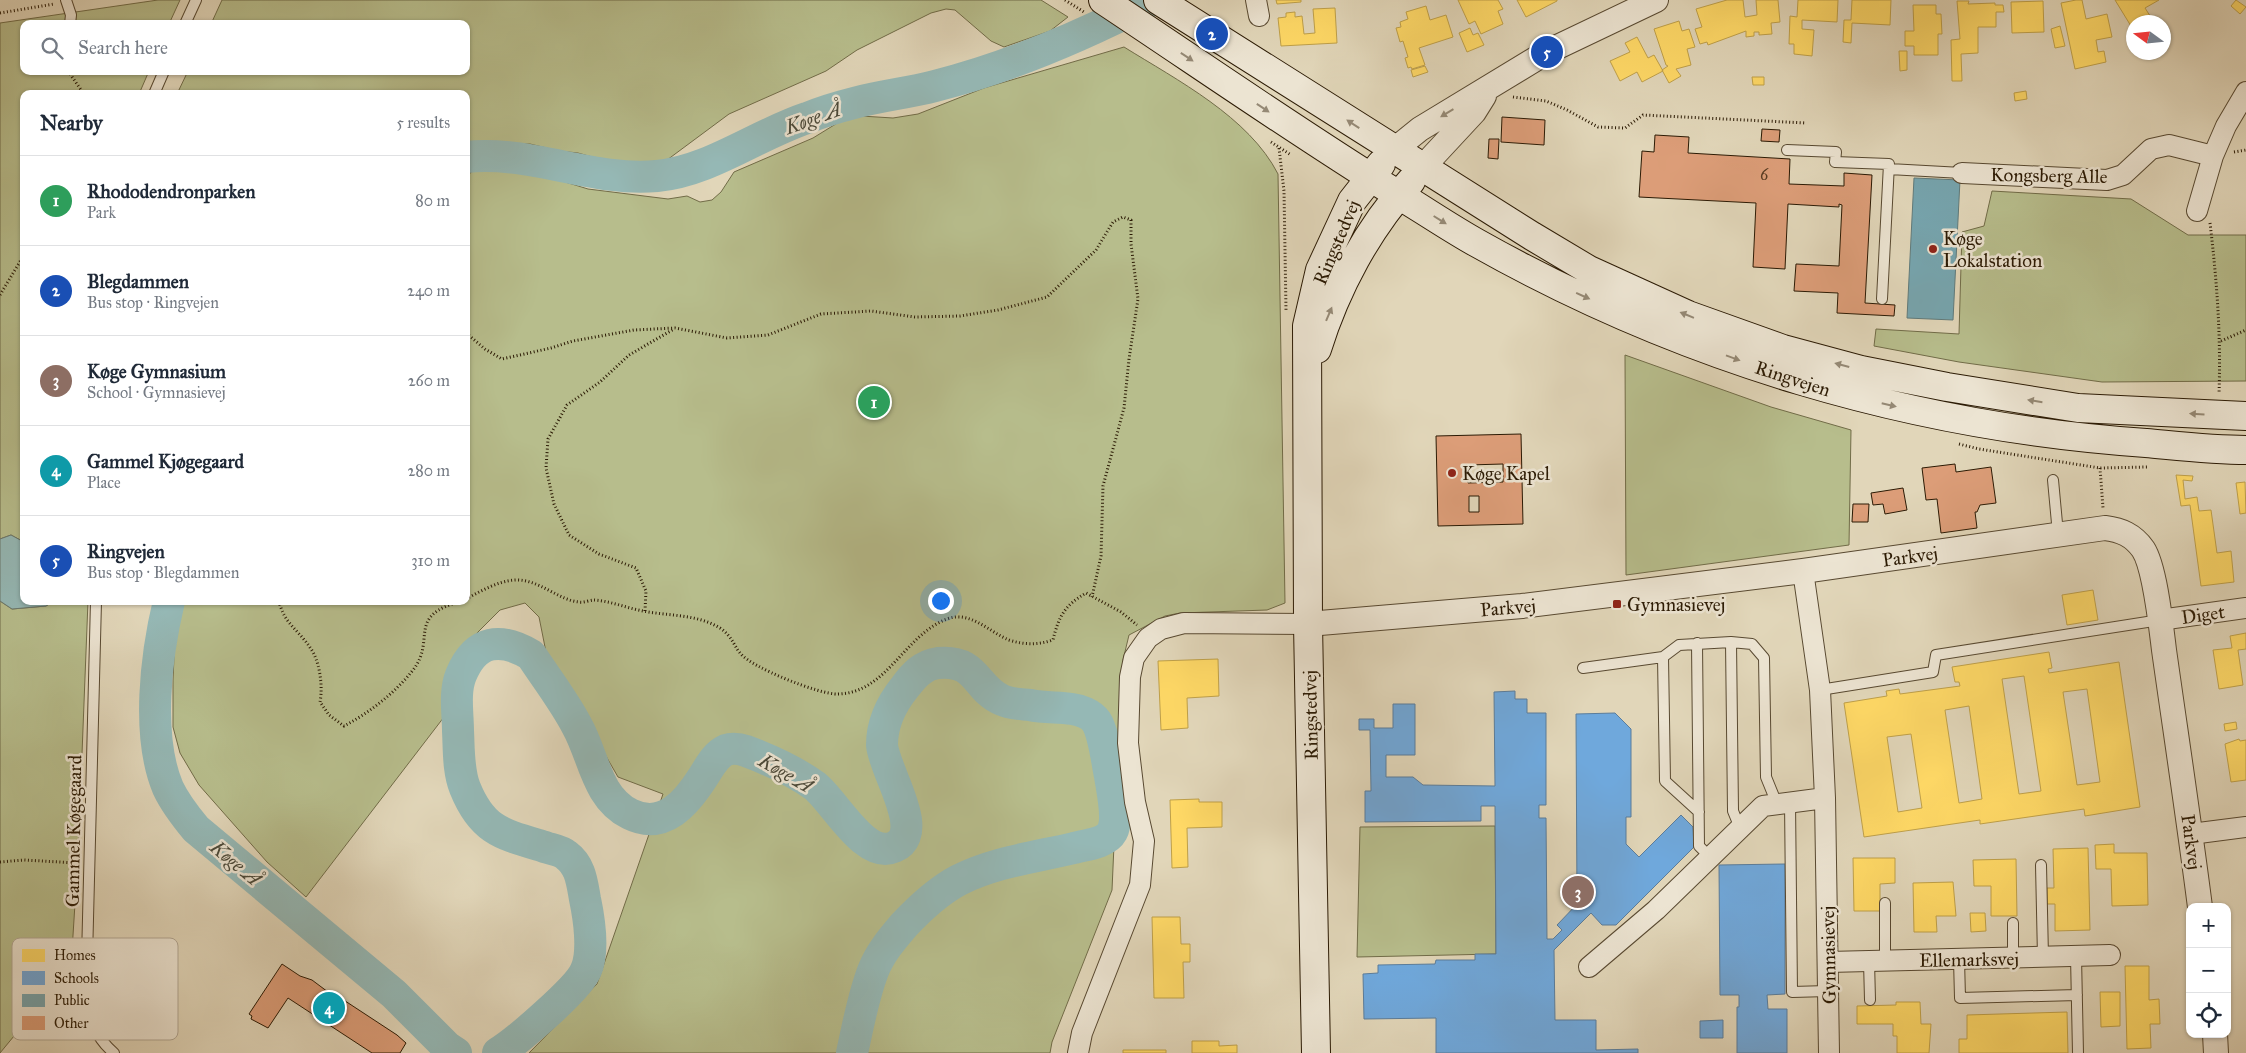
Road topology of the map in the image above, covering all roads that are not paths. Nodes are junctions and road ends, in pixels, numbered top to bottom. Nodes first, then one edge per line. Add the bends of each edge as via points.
1 (67, 0) edge
2 (196, 0) edge
3 (1103, 0) edge
4 (1158, 0) edge
5 (1656, 0) edge
6 (70, 20) edge
7 (187, 20) edge
8 (162, 75) edge
9 (1488, 88) junction
10 (156, 90) edge
11 (2246, 92) edge
12 (1394, 150) junction
13 (1787, 150) dead end
14 (2213, 156) junction
15 (1422, 168) junction
16 (1889, 169) junction
17 (1962, 173) joint
18 (1369, 176) junction
19 (1398, 194) junction
20 (2197, 212) road end
21 (1882, 298) dead end
22 (1308, 377) junction
23 (2246, 416) edge
24 (2246, 450) edge
25 (2053, 480) dead end
26 (2058, 534) junction
27 (1803, 571) junction
28 (96, 605) edge
29 (2246, 608) edge
30 (2160, 620) junction
31 (1308, 624) junction
32 (1731, 642) junction
33 (1696, 643) junction
34 (1663, 657) junction
35 (1583, 668) dead end
36 (1820, 690) junction
37 (1825, 798) junction
38 (1783, 803) junction
39 (1699, 812) junction
40 (2246, 827) edge
41 (1740, 828) junction
42 (2191, 834) junction
43 (1710, 857) junction
44 (2042, 864) dead end
45 (1885, 903) dead end
46 (2200, 903) edge
47 (2013, 923) dead end
48 (88, 938) edge
49 (2110, 955) dead end
50 (2076, 956) junction
51 (2043, 957) junction
52 (2013, 958) junction
53 (1959, 959) junction
54 (1877, 961) junction
55 (1828, 962) junction
56 (1589, 967) dead end
57 (1828, 991) junction
58 (2077, 995) junction
59 (1870, 1000) dead end
60 (2215, 1038) edge
61 (101, 1040) edge
62 (114, 1053) edge
63 (1078, 1053) edge
64 (1316, 1053) edge
65 (1829, 1053) edge
66 (2078, 1053) edge
67 (2216, 1053) edge

1 - 6 lane
2 - 7 lane
3 -> 18 main road, Ringvejen
12 -> 4 main road, Ringvejen
5 - 9 street via 1547,52
8 - 10 lane
9 -> 12 street via 1420,129
9 - 15 street via 1474,112
11 - 14 street
12 - 15 main road, Ringvejen
12 - 18 main road, Ringstedvej
13 - 16 lane via 1836,152 1835,162 1889,164
14 - 17 street, Kongsberg Alle via 2169,145 2151,149 2123,175 2107,180
14 - 20 street
15 - 19 main road, Ringstedvej
23 -> 15 main road, Ringvejen via 2078,408 1947,388 1783,349 1688,315 1590,270
16 - 17 lane
16 - 21 lane
18 - 19 main road, Ringvejen
18 - 22 main road, Ringstedvej via 1352,201 1320,270 1307,326
22 -> 19 main road, Ringstedvej via 1322,330 1343,281
19 -> 24 main road, Ringvejen via 1477,243 1669,336 1855,398 2076,439
22 - 31 main road, Ringstedvej
25 - 26 lane
26 - 27 street, Parkvej
26 - 30 street, Parkvej via 2105,528 2120,530 2134,538 2144,550 2150,568
27 - 31 street, Parkvej via 1522,606
27 - 36 street, Gymnasievej
28 - 48 lane, Gammel Køgegaard
29 - 30 street, Diget
30 - 36 lane via 1936,655 1933,672
30 - 42 street, Parkvej
31 - 63 street via 1184,623 1161,629 1148,638 1134,658 1130,677 1128,743 1135,802 1144,841 1140,885 1082,1033
31 - 64 main road, Ringstedvej
32 - 33 lane
32 - 38 lane via 1752,644 1764,658 1766,777
32 - 41 lane via 1733,811
33 - 34 lane via 1679,645
33 - 39 lane
34 - 35 lane
34 - 39 lane via 1665,780
36 - 37 street, Gymnasievej
37 - 38 street
37 - 55 street, Gymnasievej
38 - 41 street via 1763,806
38 - 57 lane via 1792,992
39 - 43 lane via 1699,846
40 - 42 street
41 - 43 street
42 - 46 street, Parkvej
43 - 56 street via 1656,910
44 - 51 lane
45 - 54 lane
47 - 52 lane
49 - 50 street, Ellemarksvej
50 - 51 street, Ellemarksvej
50 - 58 lane
51 - 52 street, Ellemarksvej
52 - 53 street, Ellemarksvej
53 - 54 street, Ellemarksvej
53 - 58 lane via 1960,998
54 - 55 street, Ellemarksvej
54 - 59 lane
55 - 57 street, Gymnasievej
57 - 65 street, Gymnasievej
58 - 66 lane
60 - 67 street
61 - 62 lane, Gammel Køgegaard

